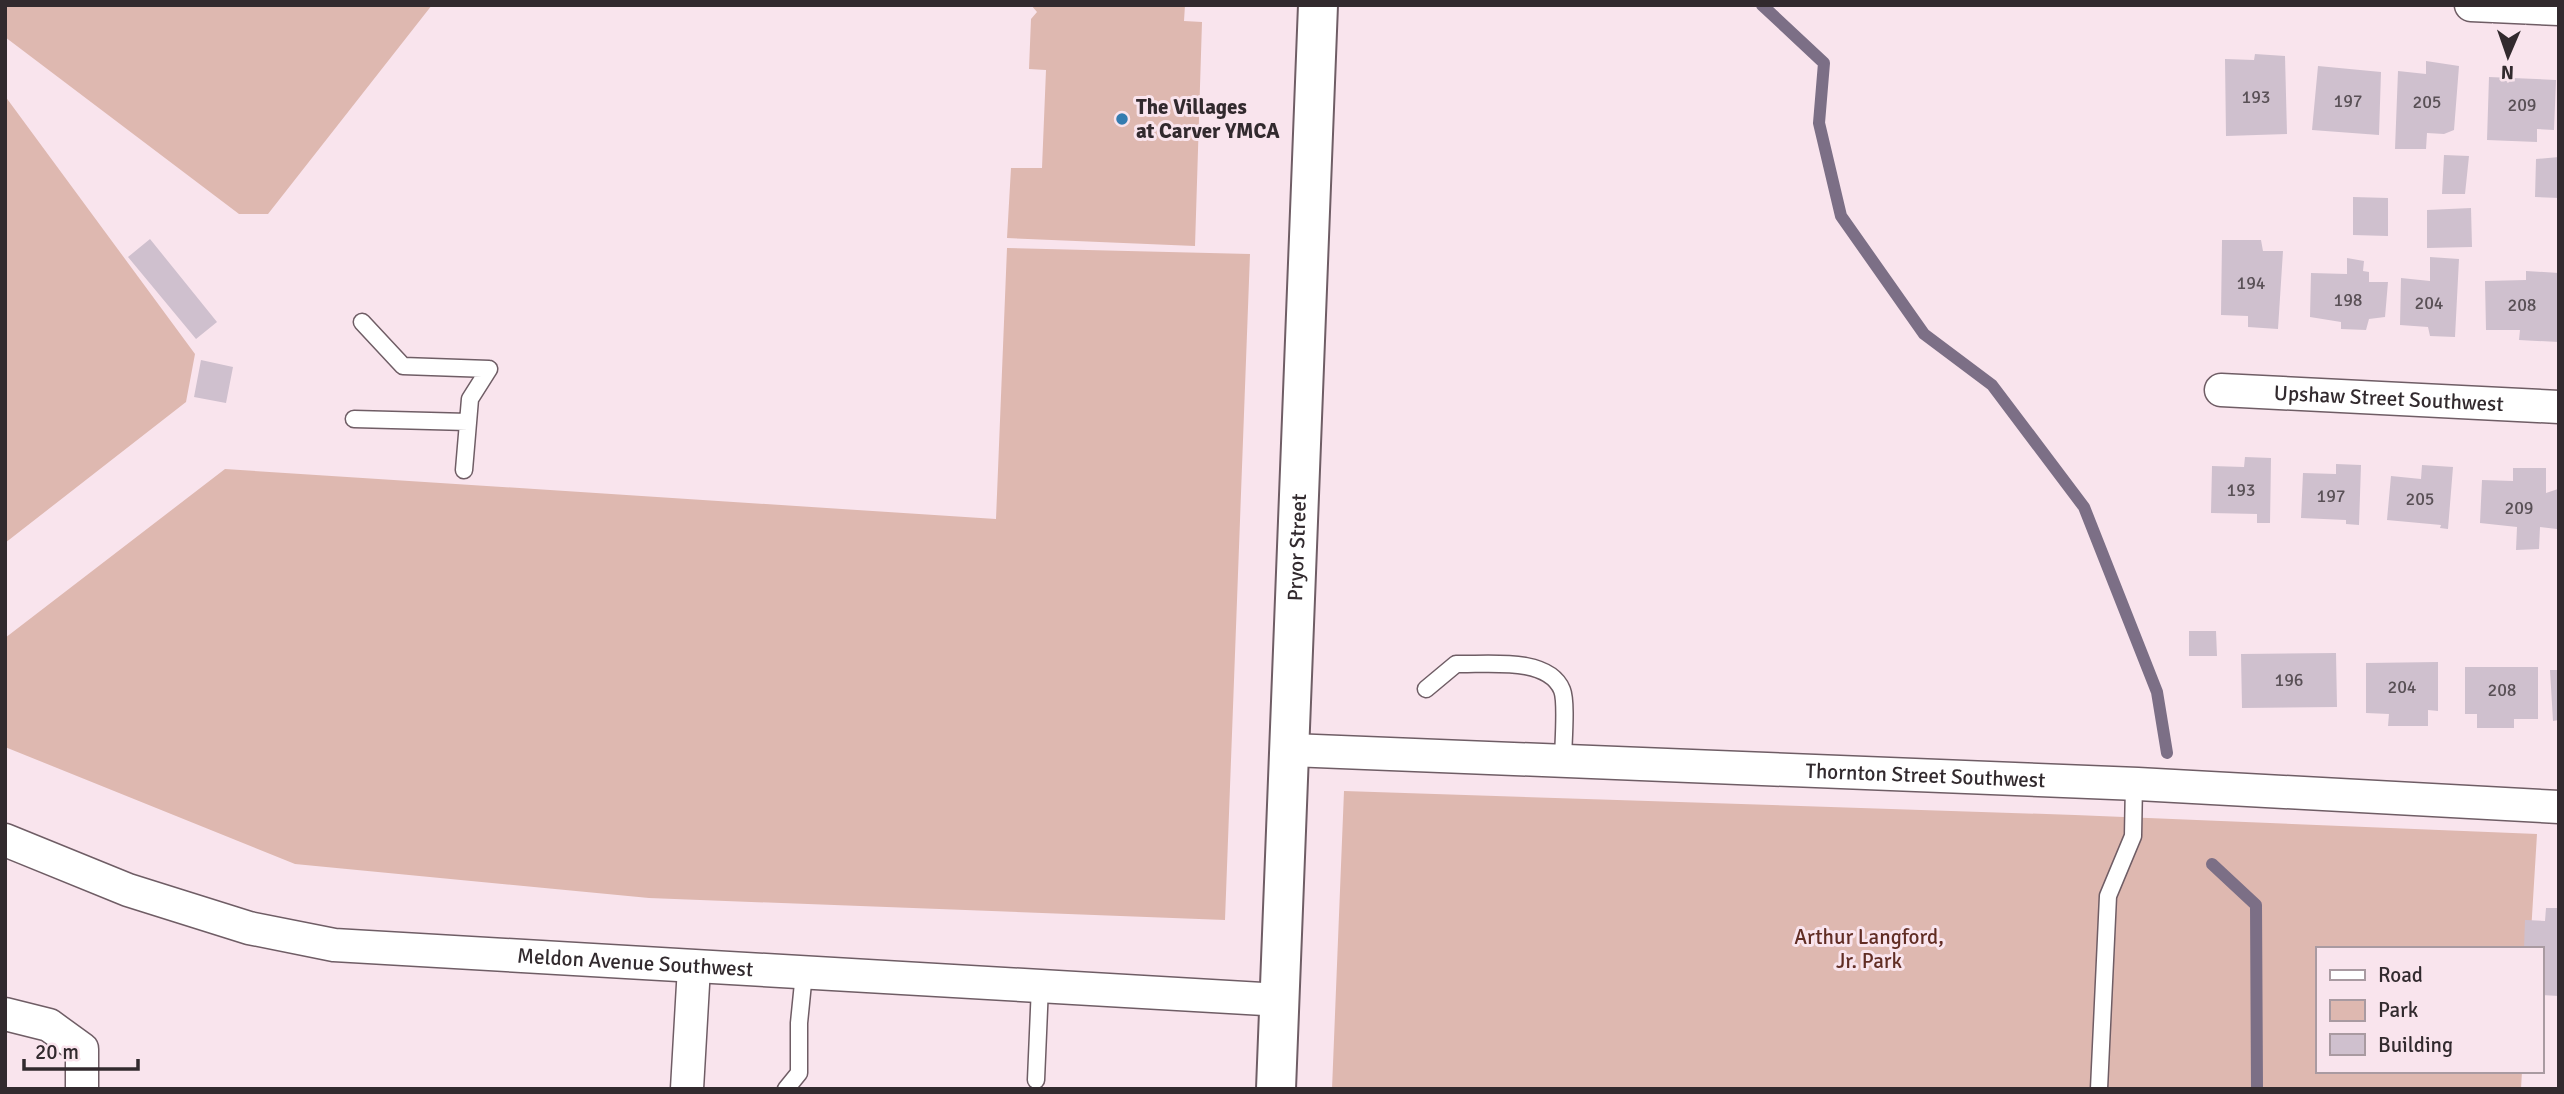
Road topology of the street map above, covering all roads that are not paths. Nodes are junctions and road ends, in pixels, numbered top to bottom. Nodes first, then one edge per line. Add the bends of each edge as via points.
1 (1318, 5) edge
2 (2471, 5) edge
3 (2559, 9) edge
4 (362, 322) dead end
5 (2221, 390) dead end
6 (2559, 407) edge
7 (354, 419) dead end
8 (468, 422) junction
9 (464, 470) dead end
10 (1426, 690) dead end
11 (1291, 750) junction
12 (1563, 761) junction
13 (2134, 783) junction
14 (2559, 807) edge
15 (5, 840) edge
16 (694, 967) junction
17 (804, 973) junction
18 (1040, 986) junction
19 (1280, 1000) junction
20 (5, 1014) edge
21 (1036, 1080) dead end
22 (82, 1089) edge
23 (687, 1089) edge
24 (786, 1089) edge
25 (1276, 1089) edge
26 (2099, 1089) edge

1 - 11 main road, Pryor Street
2 - 3 street
4 - 8 lane via 404,366 489,369 470,399
5 - 6 street, Upshaw Street Southwest
7 - 8 lane
8 - 9 lane
10 - 12 lane via 1456,664 1536,667 1554,676 1563,692
11 - 12 street, Thornton Street Southwest
11 - 19 main road, Pryor Street
12 - 13 street, Thornton Street Southwest
13 - 14 street, Thornton Street Southwest
13 - 26 lane via 2133,836 2108,896
15 - 16 street, Meldon Avenue Southwest via 128,890 249,928 334,945
16 - 17 street, Meldon Avenue Southwest
16 - 23 street
17 - 18 street, Meldon Avenue Southwest
17 - 24 lane via 799,1073
18 - 19 street, Meldon Avenue Southwest
18 - 21 lane
19 - 25 main road, Pryor Street
20 - 22 street via 50,1026 82,1049

